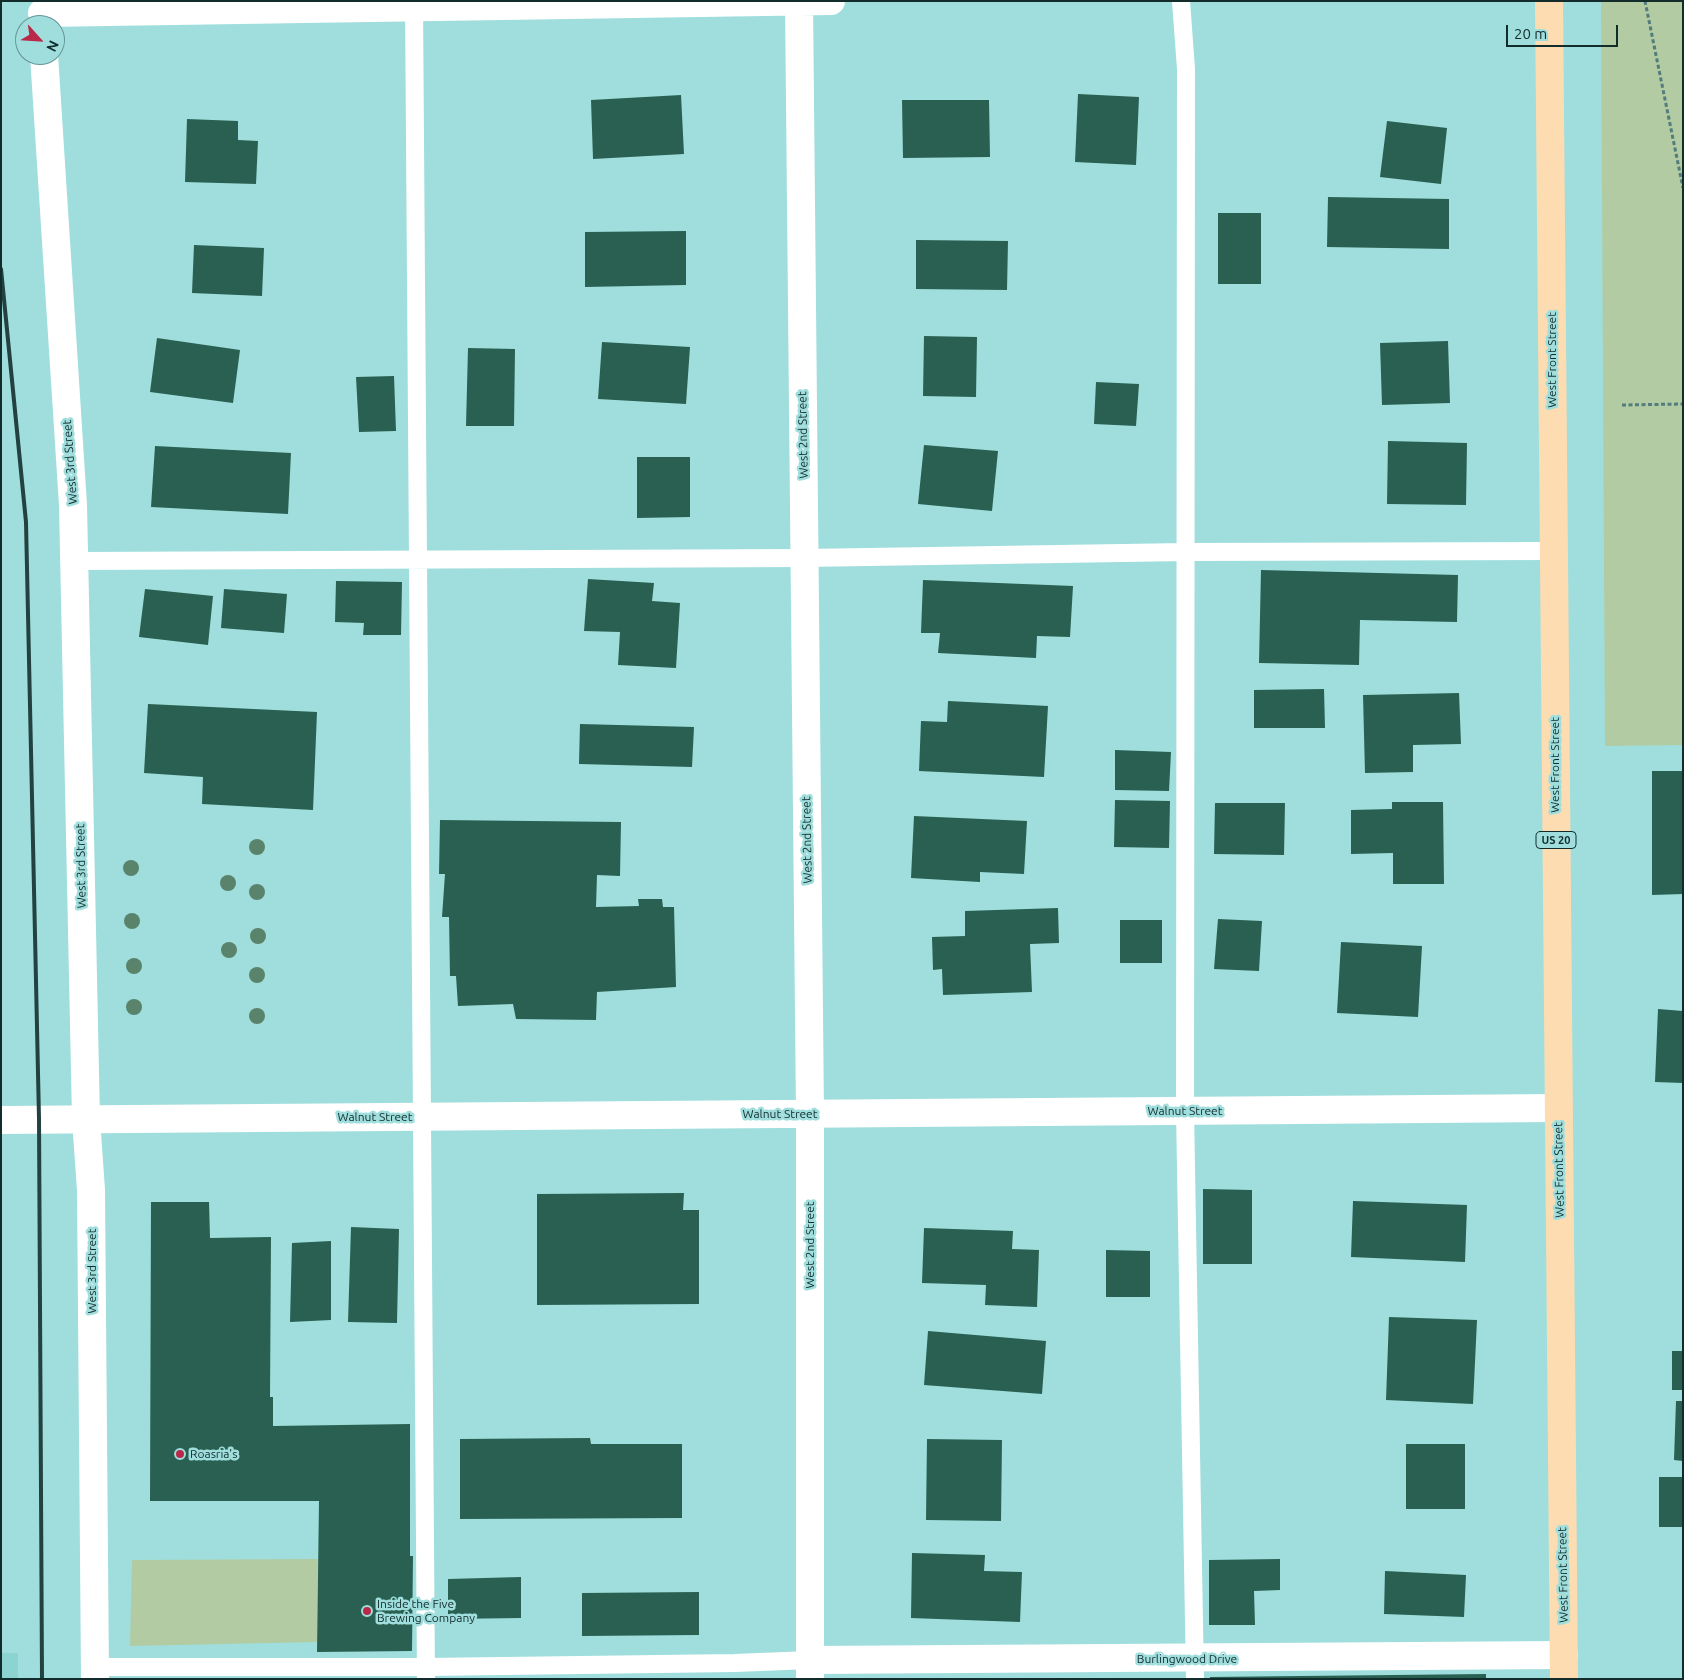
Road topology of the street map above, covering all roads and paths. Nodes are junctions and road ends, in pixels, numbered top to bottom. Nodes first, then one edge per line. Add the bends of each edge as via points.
1 (831, 1) edge
2 (1181, 1) edge
3 (1549, 1) edge
4 (1645, 1) edge
5 (799, 2) edge
6 (414, 4) edge
7 (42, 13) edge
8 (45, 65) edge
9 (1683, 188) edge
10 (1622, 404) dead end
11 (1683, 404) edge
12 (1554, 551) junction
13 (1186, 552) junction
14 (804, 558) junction
15 (418, 560) junction
16 (75, 561) junction
17 (1558, 1108) junction
18 (1185, 1111) junction
19 (810, 1114) junction
20 (423, 1116) junction
21 (86, 1119) junction
22 (1, 1120) edge
23 (1564, 1667) edge
24 (1195, 1669) edge
25 (810, 1670) edge
26 (95, 1673) edge
27 (426, 1673) edge

1 - 5 street
2 - 13 lane via 1186,69
3 - 12 main road, West Front Street / US 20
4 - 9 path
5 - 6 street
5 - 14 street, West 2nd Street
6 - 7 street
6 - 15 lane
8 - 16 street, West 3rd Street
10 - 11 path
12 - 13 lane
12 - 17 main road, West Front Street / US 20
13 - 14 lane
13 - 18 lane
14 - 15 lane
14 - 19 street, West 2nd Street
15 - 16 lane
15 - 20 lane
16 - 21 street, West 3rd Street
17 - 18 street, Walnut Street
17 - 23 main road, West Front Street / US 20
18 - 19 street, Walnut Street
18 - 24 lane
19 - 20 street, Walnut Street
19 - 25 street, West 2nd Street
20 - 21 street, Walnut Street
20 - 27 lane
21 - 22 street, Walnut Street
21 - 26 street, West 3rd Street via 91,1190
23 - 24 street, Burlingwood Drive
24 - 25 street, Burlingwood Drive
25 - 27 lane via 735,1663
26 - 27 lane

